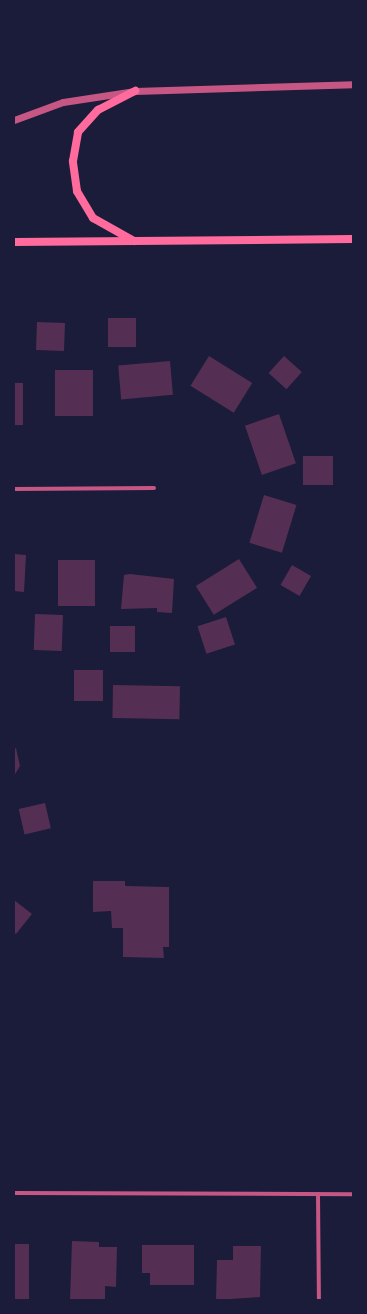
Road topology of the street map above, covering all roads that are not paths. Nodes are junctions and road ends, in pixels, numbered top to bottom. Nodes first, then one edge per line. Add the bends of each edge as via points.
1 (353, 84) edge
2 (135, 92) junction
3 (14, 120) edge
4 (353, 239) edge
5 (14, 242) edge
6 (135, 242) junction
7 (154, 488) dead end
8 (14, 489) edge
9 (14, 1193) edge
10 (318, 1194) junction
11 (353, 1194) edge
12 (319, 1300) edge

1 - 2 street
2 - 3 street via 63,102
2 - 6 main road via 98,110 78,132 73,161 77,191 93,218
4 - 6 main road
5 - 6 main road
7 - 8 street
9 - 10 street
10 - 11 street
10 - 12 street

